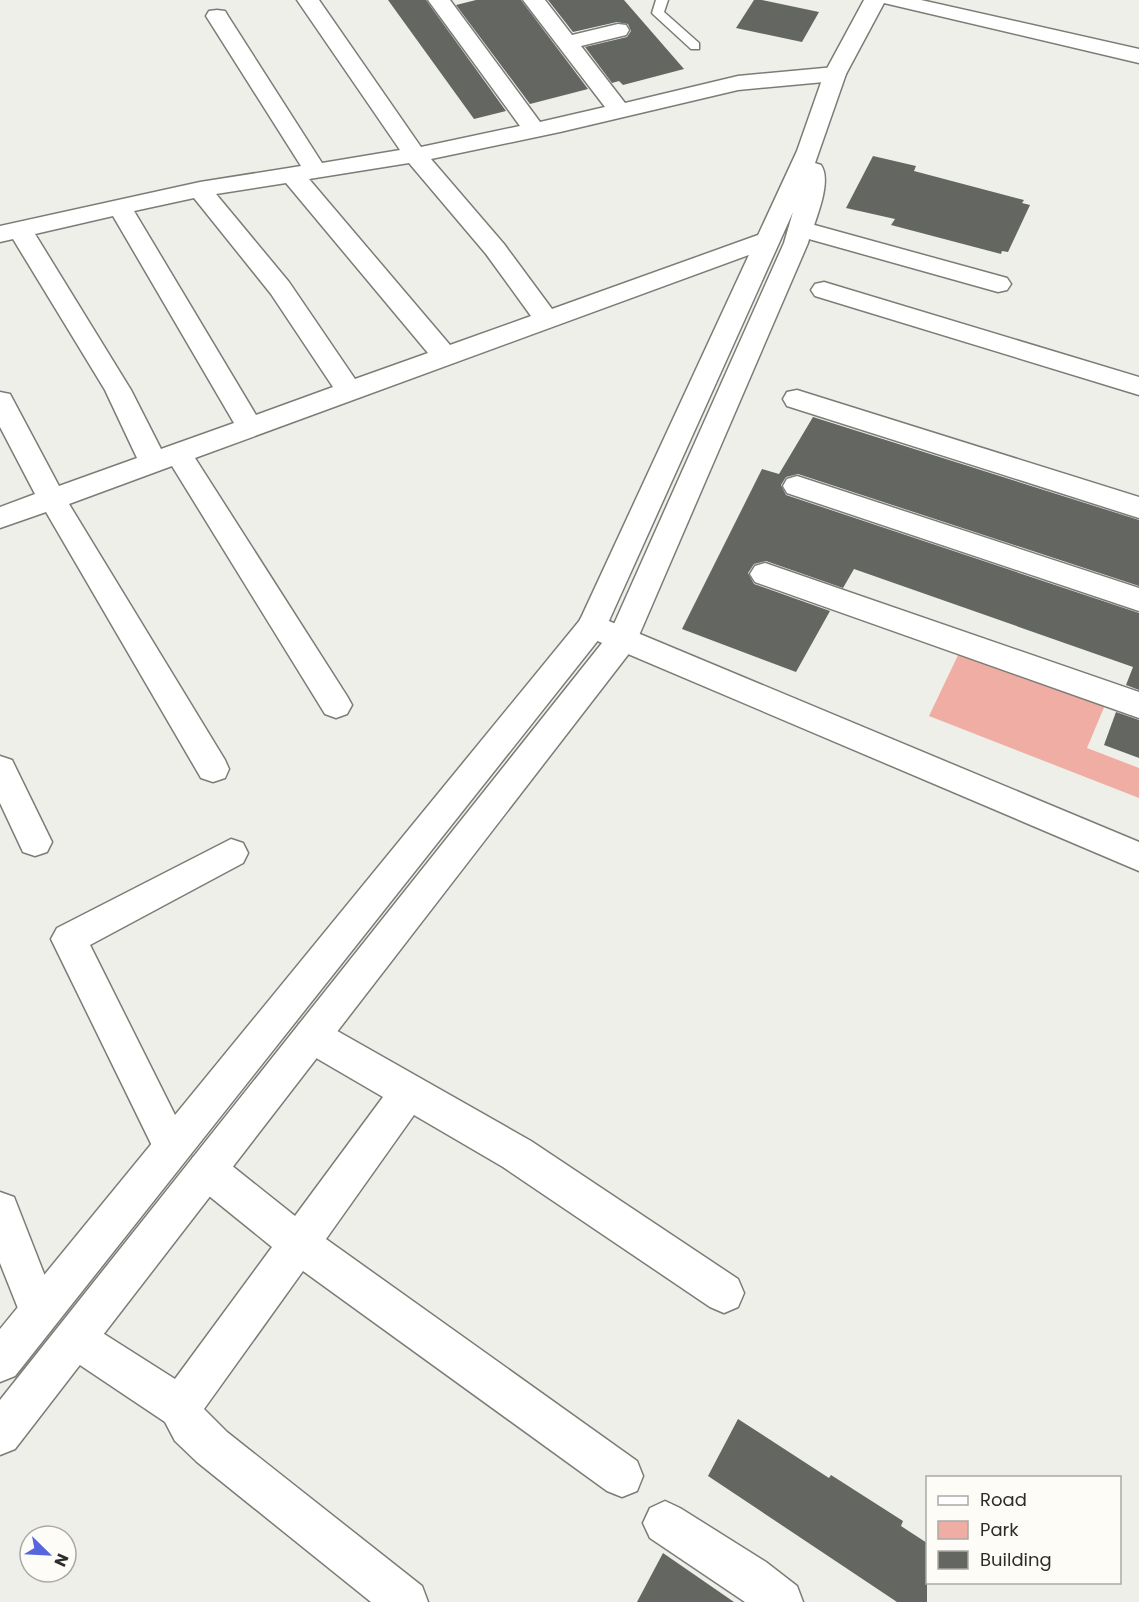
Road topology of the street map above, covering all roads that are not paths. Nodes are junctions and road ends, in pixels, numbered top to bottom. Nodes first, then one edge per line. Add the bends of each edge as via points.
1 (308, 0) edge
2 (439, 0) edge
3 (534, 0) edge
4 (662, 0) edge
5 (874, 0) edge
6 (893, 0) edge
7 (980, 0) edge
8 (217, 16) dead end
9 (618, 30) dead end
10 (1139, 36) edge
11 (567, 43) junction
12 (695, 46) dead end
13 (1139, 56) edge
14 (835, 74) junction
15 (620, 111) junction
16 (534, 130) junction
17 (809, 151) junction
18 (415, 155) junction
19 (303, 171) junction
20 (200, 189) junction
21 (119, 206) junction
22 (800, 229) junction
23 (10, 232) edge
24 (767, 240) junction
25 (998, 284) dead end
26 (824, 290) dead end
27 (547, 320) junction
28 (445, 357) junction
29 (1139, 386) edge
30 (349, 391) junction
31 (797, 399) dead end
32 (0, 401) edge
33 (250, 427) junction
34 (166, 458) junction
35 (797, 486) dead end
36 (52, 500) junction
37 (1139, 508) edge
38 (0, 518) edge
39 (765, 574) dead end
40 (1139, 600) edge
41 (592, 626) junction
42 (623, 639) junction
43 (336, 705) dead end
44 (1139, 705) edge
45 (0, 769) edge
46 (213, 769) dead end
47 (35, 842) dead end
48 (231, 853) dead end
49 (1139, 856) edge
50 (312, 1036) junction
51 (408, 1093) junction
52 (172, 1147) junction
53 (207, 1170) junction
54 (0, 1211) edge
55 (298, 1243) junction
56 (724, 1293) dead end
57 (39, 1312) junction
58 (76, 1339) junction
59 (0, 1361) edge
60 (180, 1407) junction
61 (0, 1434) edge
62 (622, 1476) dead end
63 (665, 1522) dead end
64 (406, 1602) edge
65 (781, 1602) edge

1 - 18 street
2 - 16 street
3 - 11 street
4 - 12 lane via 658,13
5 - 14 street
6 - 13 street
7 - 10 street
8 - 19 street
9 - 11 street
11 - 15 street
14 - 15 street via 738,83
14 - 17 street
15 - 16 street
16 - 18 street
17 - 22 street via 815,181
17 - 24 street
18 - 19 street
18 - 27 street via 495,249
19 - 20 street
19 - 28 street
20 - 21 street
20 - 30 street via 280,288
21 - 23 street
21 - 33 street
22 - 25 street
22 - 42 street
23 - 34 street
24 - 27 street
24 - 41 street
26 - 29 street
27 - 28 street
28 - 30 street
30 - 33 street
31 - 37 street
32 - 36 street
33 - 34 street
34 - 36 street
34 - 43 street
35 - 40 street
36 - 38 street
36 - 46 street
39 - 44 street
41 - 42 street
41 - 52 street
42 - 49 street
42 - 50 street
45 - 47 street
48 - 52 street via 69,939
50 - 51 street
50 - 53 street
51 - 55 street
51 - 56 street via 517,1155
52 - 57 street
53 - 55 street
53 - 58 street
54 - 57 street
55 - 60 street
55 - 62 street
57 - 59 street
58 - 60 street
58 - 61 street
60 - 64 street via 190,1426 212,1447
63 - 65 street

